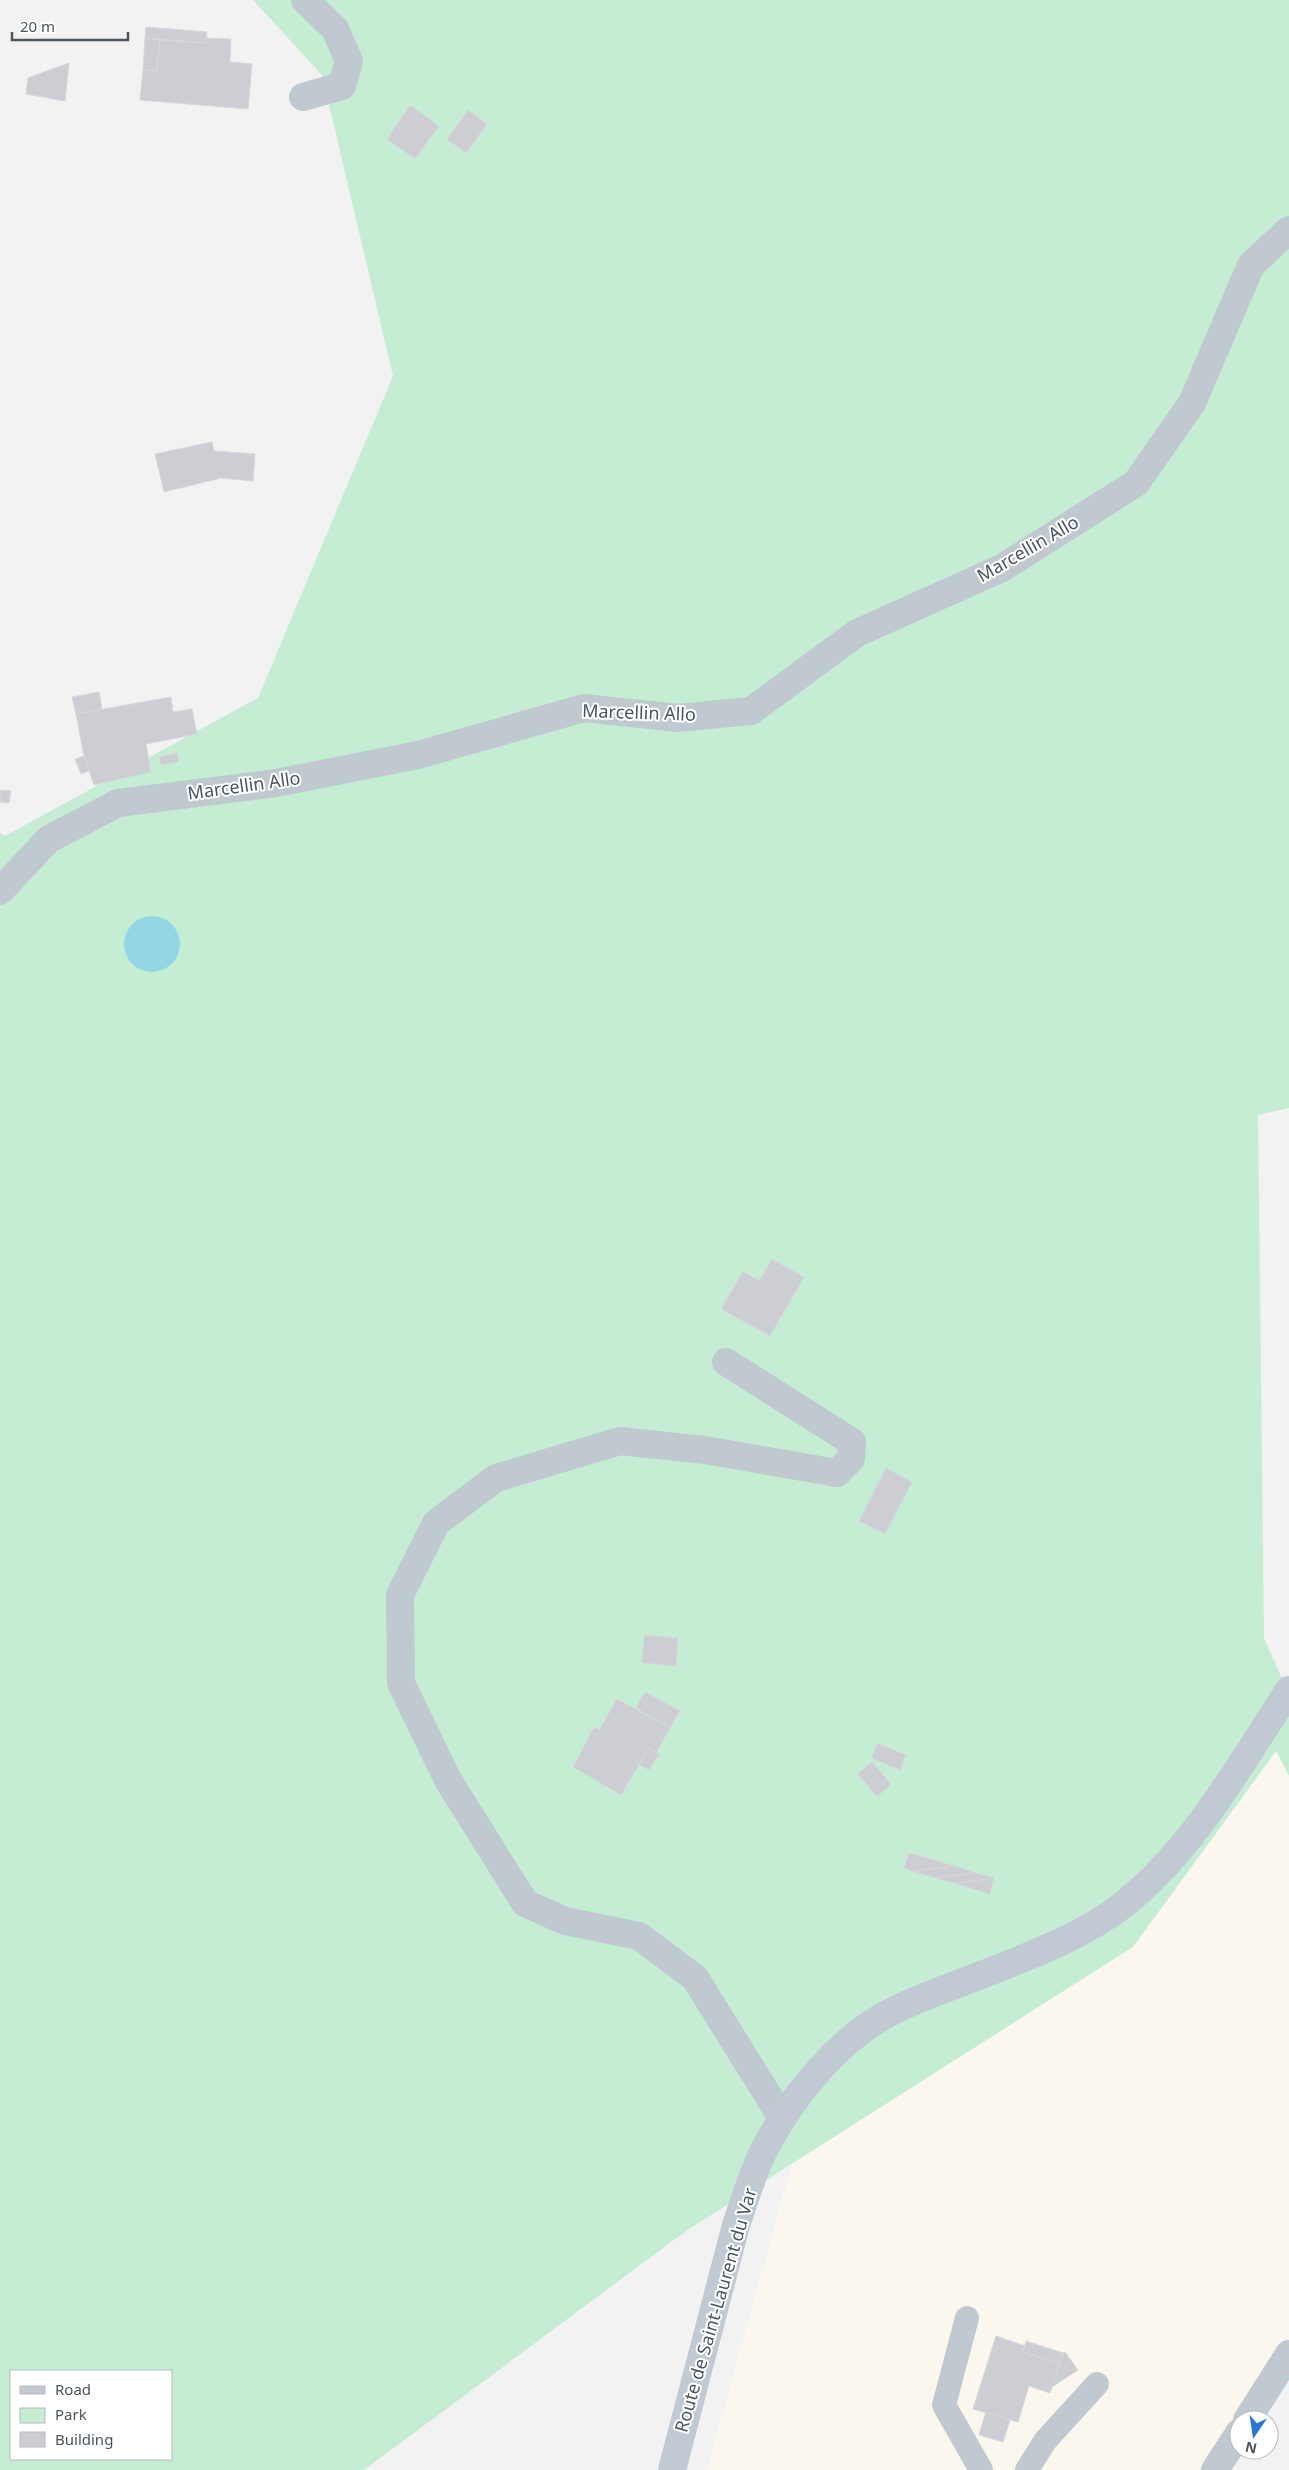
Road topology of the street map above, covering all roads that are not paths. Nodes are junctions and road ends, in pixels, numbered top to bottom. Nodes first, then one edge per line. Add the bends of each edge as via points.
1 (305, 0) edge
2 (303, 97) dead end
3 (1289, 230) edge
4 (0, 891) edge
5 (726, 1362) dead end
6 (1289, 1690) edge
7 (782, 2118) junction
8 (967, 2318) dead end
9 (1289, 2354) edge
10 (1097, 2384) dead end
11 (1253, 2410) edge
12 (1229, 2449) edge
13 (672, 2470) edge
14 (981, 2470) edge
15 (1027, 2470) edge
16 (1216, 2470) edge

1 - 2 street via 336,29 349,61 342,86
3 - 4 street, Marcellin Allo via 1251,265 1192,403 1136,483 1002,568 857,633 752,711 678,718 584,708 418,755 276,783 118,803 49,839
5 - 7 street via 852,1442 851,1459 837,1473 705,1450 620,1442 496,1478 436,1523 400,1595 401,1683 448,1780 524,1902 565,1920 639,1936 694,1978
6 - 7 main road, Route de Saint-Laurent du Var via 1209,1811 1156,1875 1122,1905 1074,1936 896,2009 870,2024 824,2065
7 - 13 main road, Route de Saint-Laurent du Var via 763,2152 736,2225
8 - 14 lane via 944,2405
9 - 11 street
10 - 15 lane via 1045,2441
12 - 16 street

